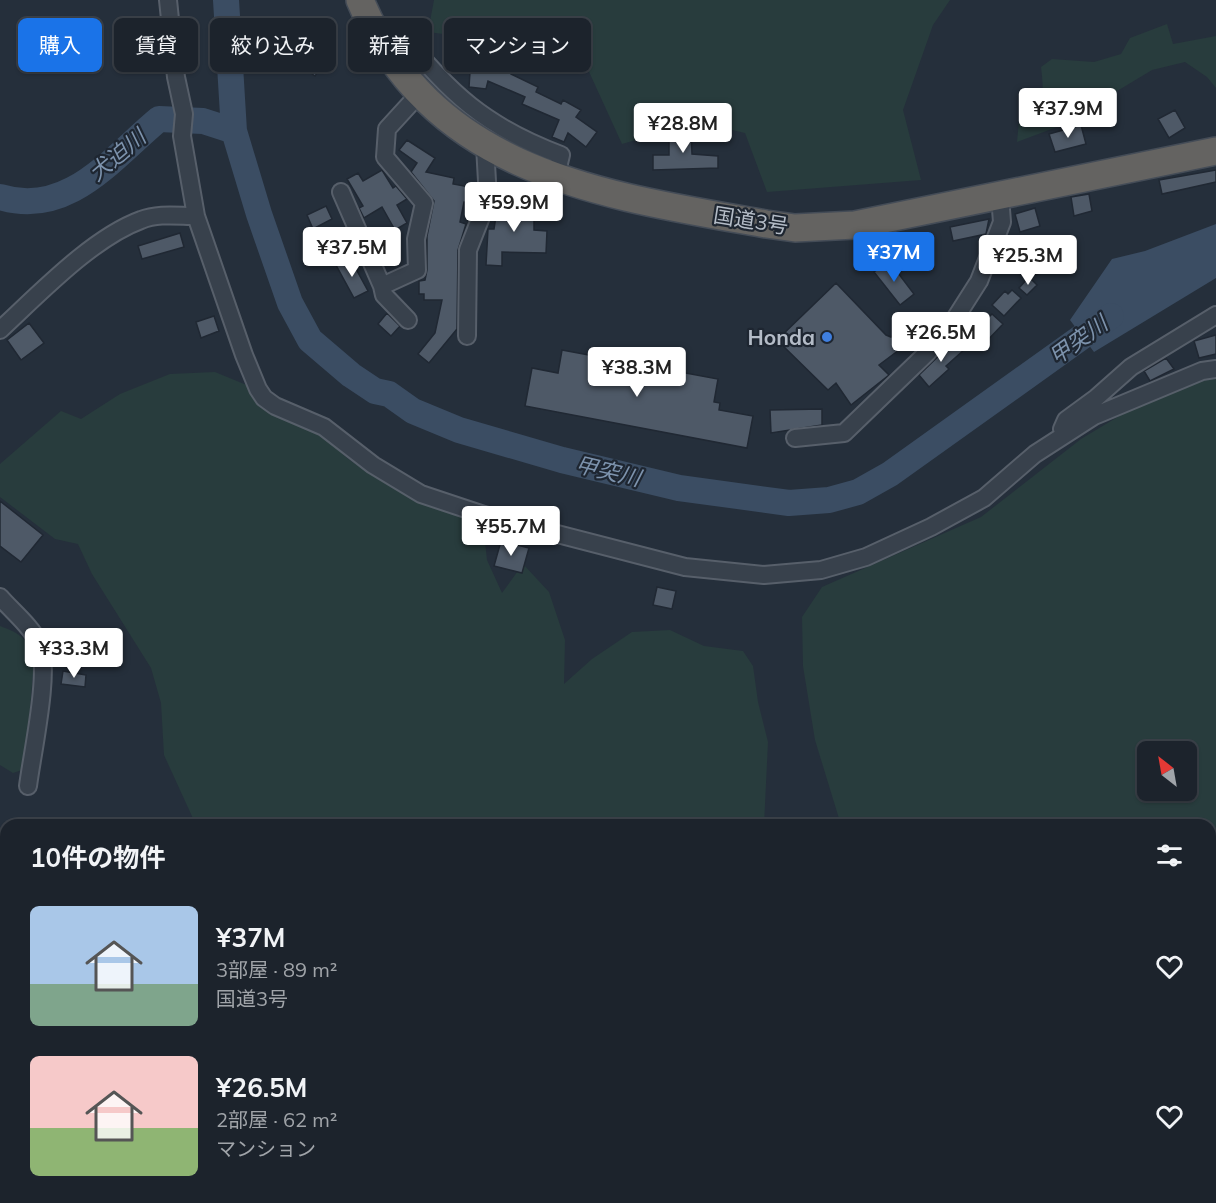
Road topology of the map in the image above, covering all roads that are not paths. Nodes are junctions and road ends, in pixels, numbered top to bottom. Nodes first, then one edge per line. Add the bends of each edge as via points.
1 (168, 0) edge
2 (360, 0) edge
3 (369, 18) edge
4 (432, 71) edge
5 (404, 72) edge
6 (420, 94) junction
7 (485, 146) junction
8 (1216, 151) edge
9 (556, 176) junction
10 (341, 192) dead end
11 (1000, 197) junction
12 (196, 216) junction
13 (382, 285) junction
14 (0, 308) edge
15 (1216, 315) edge
16 (16, 316) junction
17 (408, 320) dead end
18 (0, 330) edge
19 (467, 336) dead end
20 (1216, 369) edge
21 (795, 438) dead end
22 (1058, 438) junction
23 (0, 597) edge
24 (28, 786) dead end

1 - 12 street via 184,114 182,136
2 - 3 highway, 国道3号
4 - 9 street via 456,96 491,122 561,155
5 - 6 highway, 国道3号
6 - 7 highway, 国道3号
6 - 13 street via 387,129 385,157 424,203 416,239 417,270
7 - 9 highway, 国道3号
7 - 19 street via 488,199 468,249
8 - 11 highway, 国道3号
9 - 11 highway, 国道3号 via 647,200 795,228 855,225
10 - 13 street
11 - 21 street via 1002,222 979,281 945,332 844,433
12 - 16 street via 142,219 112,234
12 - 22 street via 244,355 264,398 324,427 373,465 421,494 645,558 720,572 764,575 840,566 893,545 984,498
13 - 17 street via 384,295
14 - 16 street
15 - 22 street via 1131,367 1066,420
16 - 18 street
20 - 22 street via 1202,371 1094,416
23 - 24 street via 38,640 42,652 43,673

